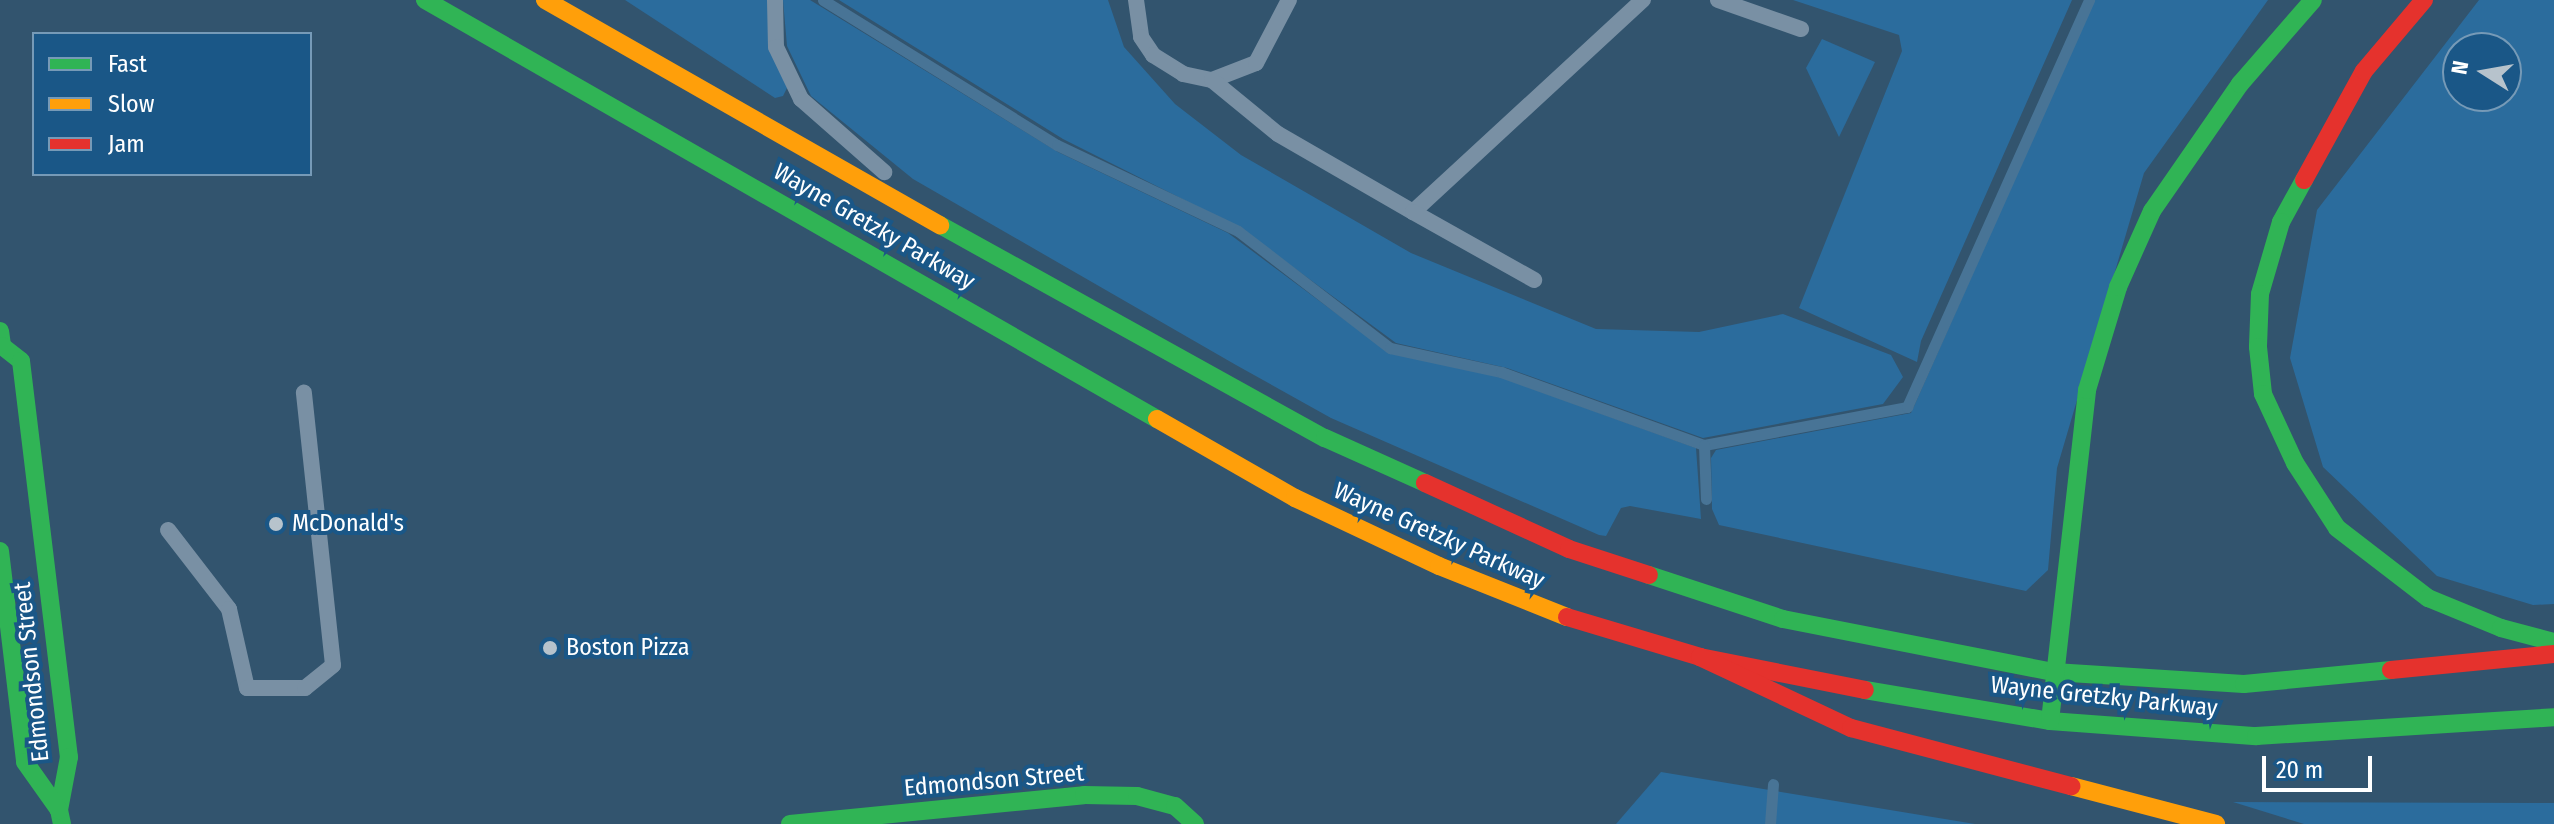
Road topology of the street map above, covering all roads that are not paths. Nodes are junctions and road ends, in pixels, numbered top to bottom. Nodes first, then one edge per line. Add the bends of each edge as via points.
1 (425, 0) edge
2 (545, 0) edge
3 (775, 0) edge
4 (1136, 0) edge
5 (1289, 0) edge
6 (1643, 0) edge
7 (1718, 0) edge
8 (2313, 0) edge
9 (2424, 0) edge
10 (1801, 29) dead end
11 (1212, 80) junction
12 (1413, 212) junction
13 (950, 232) junction
14 (1534, 280) dead end
15 (1, 342) edge
16 (304, 393) dead end
17 (168, 530) dead end
18 (0, 551) edge
19 (2554, 642) edge
20 (2554, 654) edge
21 (1700, 657) junction
22 (2054, 672) junction
23 (2554, 717) edge
24 (2050, 721) junction
25 (61, 817) edge
26 (790, 824) edge
27 (1195, 824) edge
28 (2216, 824) edge

1 - 21 main road, Wayne Gretzky Parkway via 1295,498 1439,566 1576,621
2 - 13 main road, Wayne Gretzky Parkway
3 - 13 lane via 776,47 801,99
4 - 11 lane via 1141,37 1153,55 1183,74
5 - 11 lane via 1256,63
6 - 12 lane
7 - 10 lane
8 - 22 main road via 2240,84 2152,211 2118,287 2087,390
9 - 19 main road via 2364,71 2281,222 2260,294 2263,394 2295,463 2337,528 2368,555 2428,598 2501,628
11 - 12 lane via 1278,134
12 - 14 lane
13 - 22 main road, Wayne Gretzky Parkway via 1325,438 1569,549 1783,619
15 - 25 main road, Edmondson Street via 21,361 69,757
16 - 17 lane via 333,665 305,688 247,688 229,609
18 - 25 main road, Edmondson Street via 25,762
20 - 22 main road, Wayne Gretzky Parkway via 2244,684
21 - 24 main road, Wayne Gretzky Parkway
21 - 28 main road via 1851,728
22 - 24 main road
23 - 24 main road, Wayne Gretzky Parkway via 2256,736
26 - 27 main road, Edmondson Street via 1084,795 1137,796 1175,806

